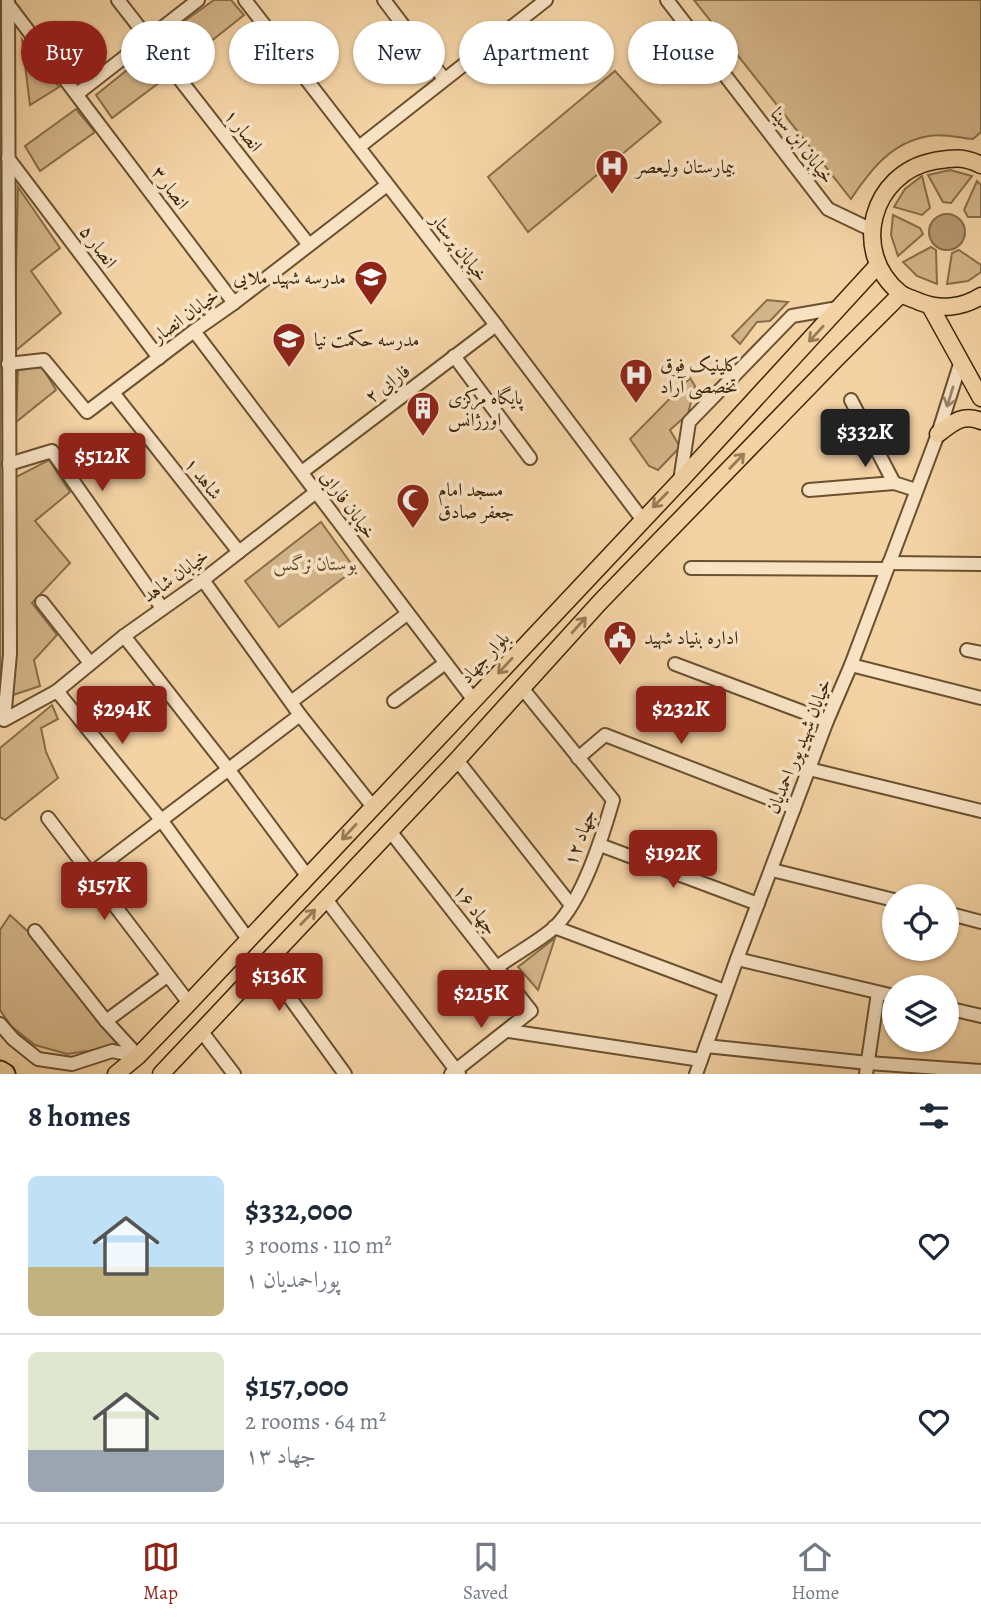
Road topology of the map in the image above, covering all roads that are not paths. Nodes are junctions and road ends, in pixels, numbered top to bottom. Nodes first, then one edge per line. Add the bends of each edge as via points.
1 (118, 0) edge
2 (198, 0) edge
3 (244, 0) edge
4 (384, 0) edge
5 (522, 0) edge
6 (546, 0) edge
7 (667, 0) edge
8 (8, 2) edge
9 (531, 12) junction
10 (135, 21) edge
11 (172, 21) edge
12 (400, 21) edge
13 (121, 60) edge
14 (445, 78) edge
15 (184, 84) edge
16 (438, 84) edge
17 (77, 94) junction
18 (359, 148) junction
19 (981, 148) edge
20 (8, 158) junction
21 (966, 158) junction
22 (981, 165) edge
23 (387, 185) junction
24 (872, 230) junction
25 (309, 245) junction
26 (878, 265) junction
27 (901, 294) junction
28 (981, 296) edge
29 (234, 303) junction
30 (930, 306) junction
31 (838, 308) junction
32 (496, 325) junction
33 (194, 331) junction
34 (454, 356) junction
35 (159, 358) junction
36 (961, 360) junction
37 (8, 364) junction
38 (114, 394) junction
39 (981, 398) edge
40 (851, 400) dead end
41 (981, 421) edge
42 (938, 434) junction
43 (530, 458) dead end
44 (9, 464) junction
45 (302, 472) junction
46 (680, 481) junction
47 (894, 483) junction
48 (809, 490) dead end
49 (916, 490) junction
50 (316, 492) junction
51 (642, 519) junction
52 (239, 552) junction
53 (977, 564) edge
54 (888, 566) junction
55 (691, 568) dead end
56 (203, 580) junction
57 (583, 583) junction
58 (42, 602) dead end
59 (600, 602) junction
60 (162, 608) junction
61 (407, 614) junction
62 (124, 636) junction
63 (967, 650) dead end
64 (981, 653) edge
65 (90, 663) junction
66 (444, 664) junction
67 (675, 664) dead end
68 (851, 665) junction
69 (522, 688) junction
70 (57, 691) junction
71 (981, 698) edge
72 (473, 699) junction
73 (394, 701) dead end
74 (290, 702) junction
75 (300, 715) junction
76 (827, 721) junction
77 (578, 758) junction
78 (457, 760) junction
79 (809, 769) junction
80 (229, 770) junction
81 (373, 807) junction
82 (794, 808) junction
83 (981, 811) edge
84 (48, 818) dead end
85 (162, 821) junction
86 (390, 831) junction
87 (600, 845) junction
88 (772, 870) junction
89 (89, 875) junction
90 (308, 877) junction
91 (882, 897) edge
92 (325, 898) junction
93 (758, 904) junction
94 (571, 905) junction
95 (959, 916) edge
96 (981, 922) edge
97 (554, 927) junction
98 (35, 931) dead end
99 (248, 939) junction
100 (737, 959) junction
101 (266, 965) junction
102 (497, 967) junction
103 (167, 976) junction
104 (725, 991) junction
105 (878, 993) junction
106 (882, 994) edge
107 (189, 1003) junction
108 (959, 1011) edge
109 (981, 1016) edge
110 (106, 1021) junction
111 (0, 1024) edge
112 (509, 1031) junction
113 (202, 1032) junction
114 (706, 1046) junction
115 (138, 1056) junction
116 (701, 1060) junction
117 (867, 1068) edge
118 (0, 1071) edge
119 (981, 1071) edge
120 (455, 1073) edge
121 (5, 1074) edge
122 (116, 1074) edge
123 (161, 1074) edge
124 (234, 1074) edge
125 (345, 1074) edge
126 (696, 1074) edge

1 - 10 street, انصار ۱
2 - 11 street
3 - 18 street, خیابان پرستار
4 - 12 street
5 - 9 street
6 - 9 street
7 - 24 street, خیابان ابن سینا via 828,209
8 - 17 street, انصار ۳
8 - 20 street
9 - 14 street
13 - 17 street
15 - 25 street, انصار ۱
16 - 18 street
17 - 29 street, انصار ۳
18 - 23 street, خیابان پرستار
19 - 21 main road
20 - 35 street, انصار ۵
20 - 37 street
21 - 22 main road
21 - 24 main road via 919,164 903,173 886,189
23 - 25 street, خیابان انصار
23 - 32 street, خیابان پرستار
24 - 26 main road
25 - 29 street, خیابان انصار
26 - 27 main road
26 - 31 main road, بلوار جهاد
27 - 30 main road
59 -> 27 main road
28 - 30 main road via 948,308
29 - 33 street, خیابان انصار
30 - 36 main road
31 -> 46 main road, بلوار جهاد
31 - 46 street via 792,316 689,422
32 - 34 street, فارابی ۲
32 - 51 street, خیابان پرستار
33 - 35 street, خیابان انصار
33 - 45 street, خیابان فارابی
34 - 43 street
34 - 45 street, فارابی ۲
35 - 38 street, خیابان انصار
36 - 39 main road
36 -> 42 street, خیابان شهید پور احمدیان
37 - 38 street, خیابان انصار via 44,360 87,412
37 - 44 street
38 - 52 street, شاهد ۱
40 - 47 street
41 - 42 main road via 960,418
42 - 49 street, خیابان شهید پور احمدیان
44 - 60 street via 52,451
44 - 70 street, خیابان شاهد via 10,653 4,720
45 - 50 street, خیابان فارابی
46 -> 51 main road, بلوار جهاد
47 - 48 street
47 - 49 street
49 - 54 street, خیابان شهید پور احمدیان
50 - 52 street, خیابان شاهد
50 - 61 street, خیابان فارابی
51 - 57 main road, بلوار جهاد
52 - 56 street, خیابان شاهد
53 - 54 street
54 - 55 street
54 - 68 street, خیابان شهید پور احمدیان
56 - 60 street, خیابان شاهد
56 - 74 street
57 - 59 main road
57 -> 72 main road, بلوار جهاد
58 - 65 street
69 -> 59 main road
60 - 62 street, خیابان شاهد
61 - 66 street, خیابان فارابی
61 - 74 street
62 - 65 street, خیابان شاهد
62 - 80 street
63 - 64 street
65 - 70 street, خیابان شاهد
66 - 72 street, خیابان فارابی
66 - 73 street
67 - 76 street
68 - 71 street
68 - 76 street, خیابان شهید پور احمدیان
69 - 77 street, جهاد ۱۲
69 - 78 main road
70 - 85 street
72 - 81 main road, بلوار جهاد
74 - 75 street
75 - 80 street
75 - 81 street
76 - 79 street, خیابان شهید پور احمدیان
77 - 82 street via 605,735
77 - 87 street, جهاد ۱۲ via 613,800
78 - 86 main road
78 - 94 street
79 - 82 street, خیابان شهید پور احمدیان
79 - 83 street
80 - 85 street
80 - 90 street
81 -> 90 main road, بلوار جهاد
82 - 88 street, خیابان شهید پور احمدیان
84 - 89 street
85 - 89 street
85 - 99 street
86 - 92 main road
86 - 102 street, جهاد ۱۶
87 - 93 street
87 - 94 street, جهاد ۱۲
88 - 91 street
88 - 93 street, خیابان شهید پور احمدیان
89 - 103 street
90 - 99 main road, بلوار جهاد
101 -> 92 main road
92 - 120 street
93 - 100 street, خیابان شهید پور احمدیان
94 - 97 street, جهاد ۱۲
95 - 96 street
97 - 102 street, جهاد ۱۲
97 - 104 street
98 - 110 street
99 - 107 main road, بلوار جهاد
100 - 104 street, خیابان شهید پور احمدیان
100 - 105 street
101 - 113 main road
101 - 125 street
102 - 112 street, جهاد ۱۶ via 531,1011
103 - 107 street
103 - 110 street
104 - 114 street, خیابان شهید پور احمدیان
105 - 106 street
105 - 117 street
107 - 115 main road, بلوار جهاد
108 - 109 street
110 - 115 street
111 - 115 street via 38,1059 72,1064 112,1051
112 - 116 street
112 - 120 street
113 - 123 main road
113 - 124 street
114 - 116 street, خیابان شهید پور احمدیان
114 - 117 street
115 - 122 main road, بلوار جهاد
116 - 126 street, خیابان شهید پور احمدیان
117 - 119 street
118 - 121 highway

